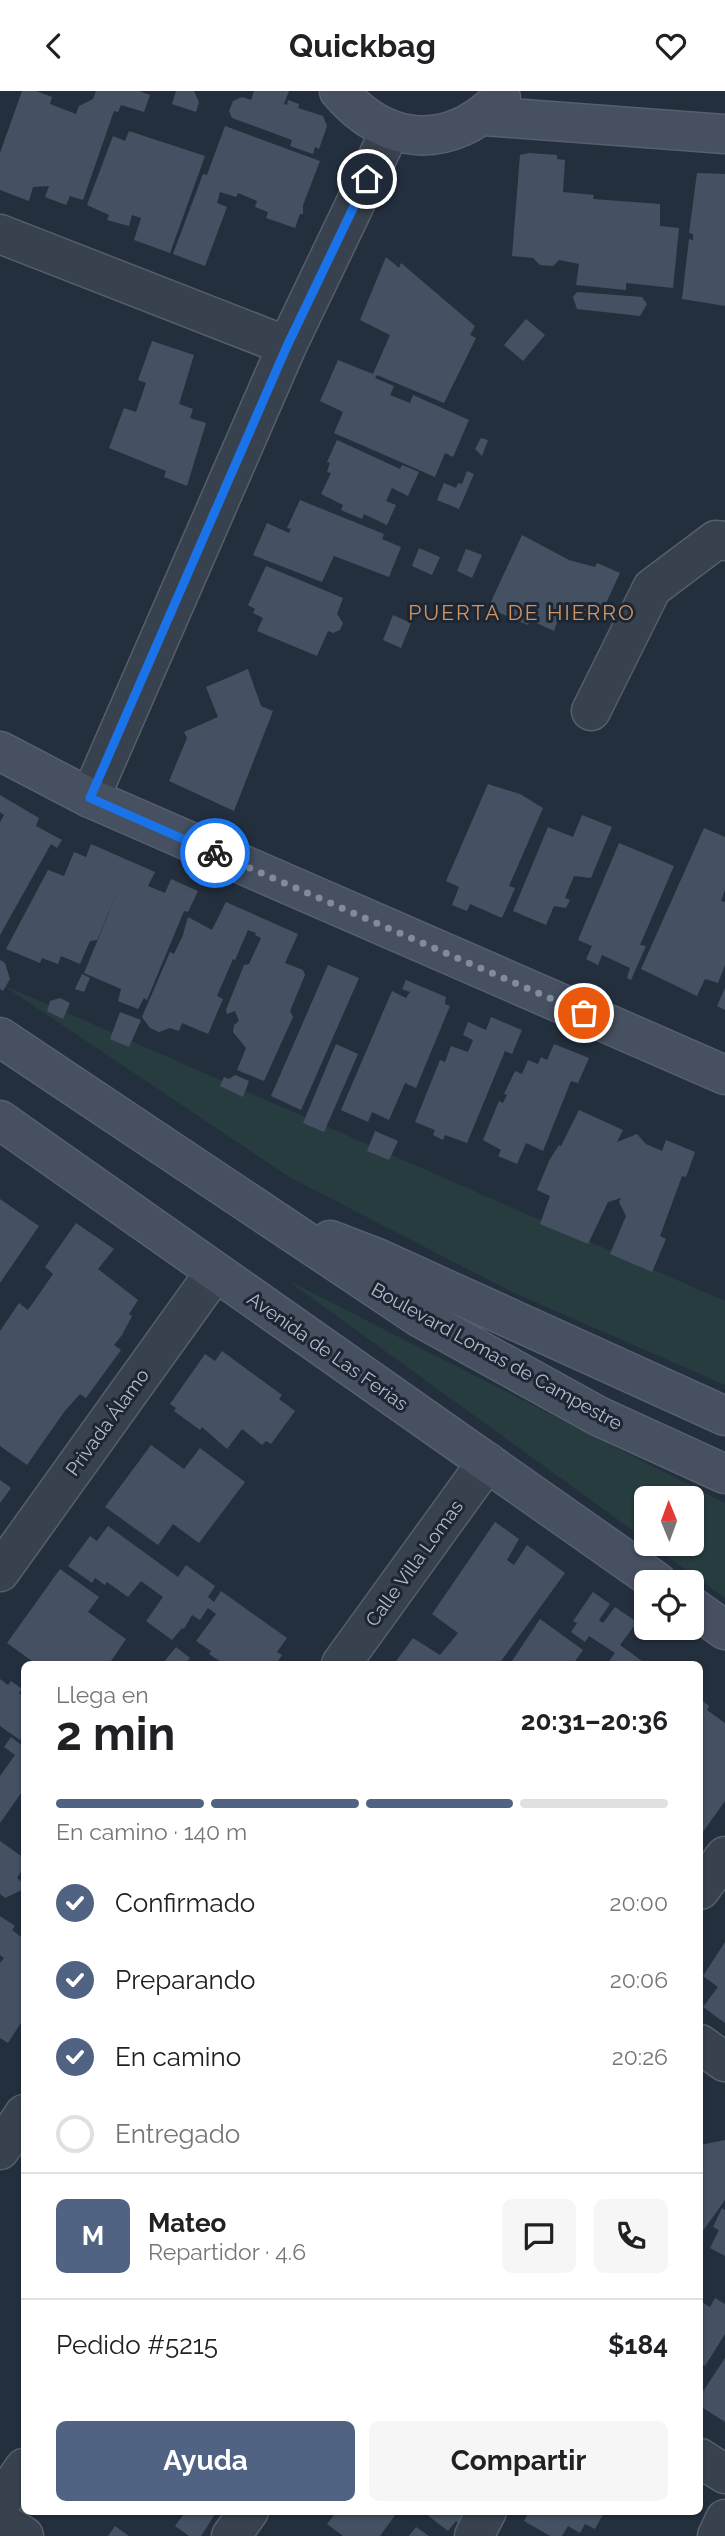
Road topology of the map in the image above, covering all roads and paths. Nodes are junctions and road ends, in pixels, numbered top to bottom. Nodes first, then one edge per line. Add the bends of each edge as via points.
1 (339, 91) edge
2 (495, 104) edge
3 (390, 131) junction
4 (725, 134) edge
5 (0, 234) edge
6 (287, 346) junction
7 (725, 541) edge
8 (591, 711) dead end
9 (0, 751) edge
10 (90, 798) junction
11 (0, 1037) edge
12 (725, 1075) edge
13 (0, 1120) edge
14 (279, 1221) junction
15 (215, 1272) junction
16 (725, 1416) edge
17 (487, 1462) junction
18 (725, 1474) edge
19 (640, 1570) edge
20 (0, 1572) edge
21 (704, 1615) edge
22 (725, 1630) edge
23 (343, 1661) edge
24 (725, 1856) edge
25 (703, 1886) edge
26 (703, 2046) edge
27 (725, 2062) edge
28 (21, 2118) edge
29 (0, 2150) edge
30 (703, 2460) edge
31 (21, 2472) edge
32 (725, 2474) edge
33 (0, 2503) edge
34 (246, 2515) edge
35 (485, 2515) edge
36 (725, 2519) edge
37 (0, 2521) edge
38 (24, 2536) edge
39 (231, 2536) edge
40 (474, 2536) edge
41 (716, 2536) edge

1 - 3 main road via 361,115
2 - 3 main road via 455,131 423,136
2 - 4 main road
3 - 6 street
5 - 6 street
6 - 10 street
7 - 8 street via 716,540 652,588
9 - 10 main road
10 - 12 main road
11 - 14 main road, Boulevard Lomas de Campestre
13 - 15 main road, Avenida de Las Ferias
14 - 16 main road, Boulevard Lomas de Campestre via 377,1258
14 - 18 main road, Boulevard Lomas de Campestre via 419,1317 598,1416
15 - 17 main road, Avenida de Las Ferias
15 - 20 street, Privada Álamo
17 - 19 main road, Avenida de Las Ferias
17 - 23 street, Calle Villa Lomas
21 - 22 main road
24 - 25 street
26 - 27 street
28 - 29 street
30 - 32 street
31 - 33 street
34 - 39 street
35 - 40 street
36 - 41 street
37 - 38 street

